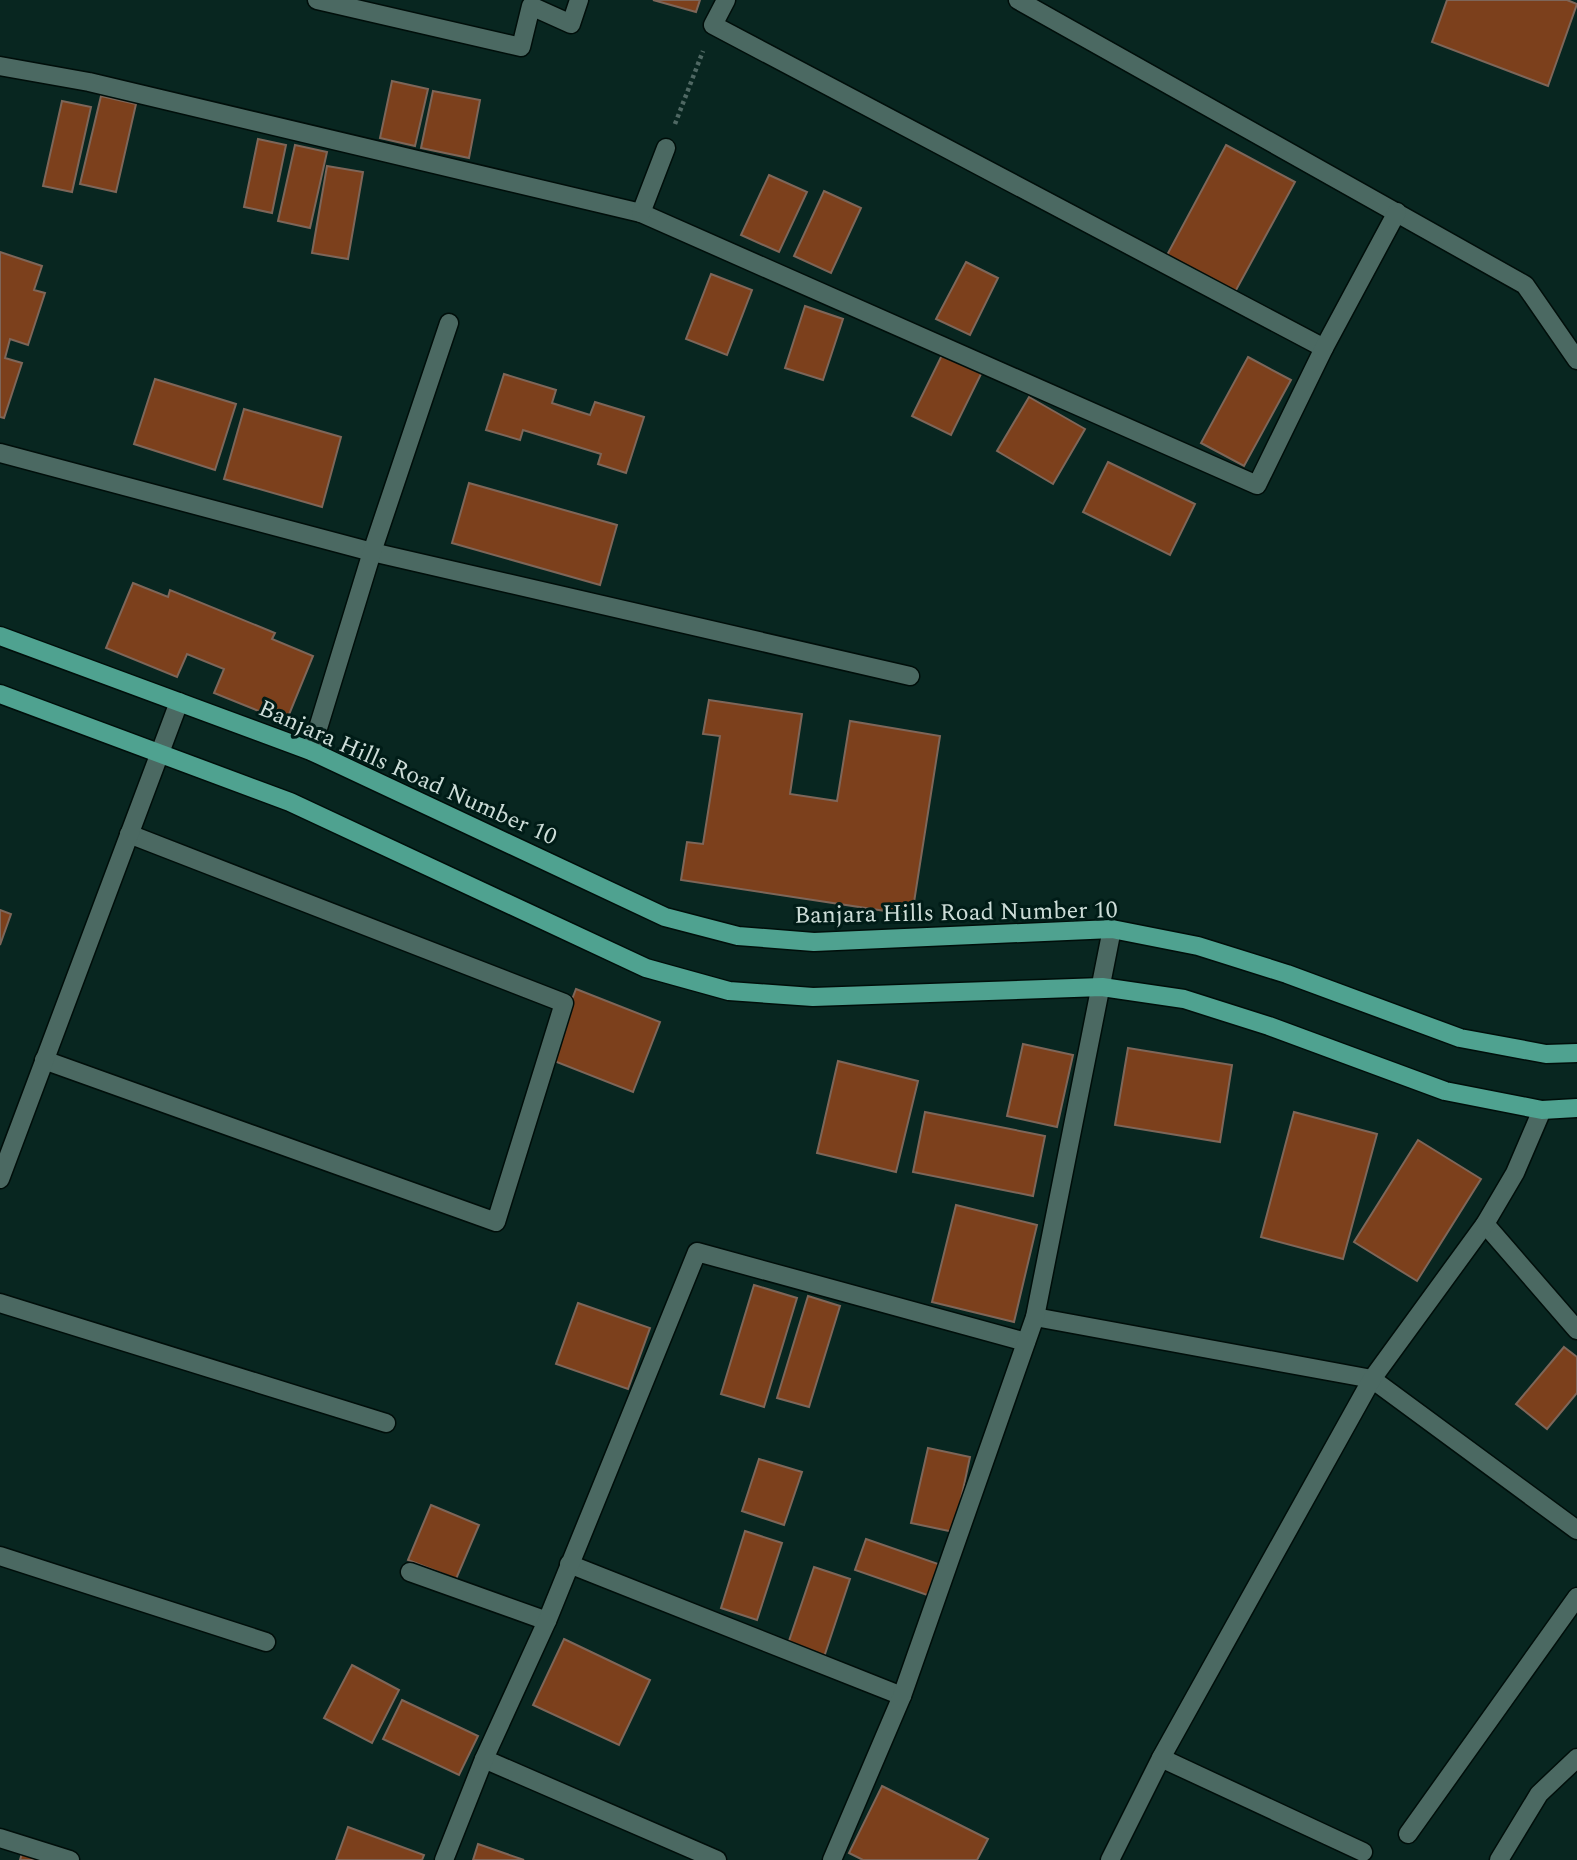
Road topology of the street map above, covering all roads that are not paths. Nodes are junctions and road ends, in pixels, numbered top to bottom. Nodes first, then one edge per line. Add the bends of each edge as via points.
1 (317, 0) edge
2 (579, 0) edge
3 (726, 0) edge
4 (1018, 0) edge
5 (0, 66) edge
6 (666, 148) road end
7 (1397, 212) junction
8 (641, 214) junction
9 (449, 323) dead end
10 (1324, 348) junction
11 (1577, 360) edge
12 (0, 453) edge
13 (373, 552) junction
14 (0, 636) edge
15 (910, 676) dead end
16 (0, 694) edge
17 (179, 702) junction
18 (311, 751) junction
19 (160, 753) junction
20 (129, 834) junction
21 (1112, 929) junction
22 (1102, 986) junction
23 (1577, 1053) edge
24 (44, 1060) junction
25 (1577, 1108) edge
26 (1542, 1110) junction
27 (0, 1179) edge
28 (1485, 1224) junction
29 (0, 1303) edge
30 (1035, 1317) junction
31 (1577, 1330) edge
32 (1026, 1342) junction
33 (1372, 1379) junction
34 (386, 1423) dead end
35 (1577, 1530) edge
36 (0, 1556) edge
37 (569, 1564) junction
38 (410, 1572) dead end
39 (1577, 1597) edge
40 (547, 1621) junction
41 (266, 1642) dead end
42 (902, 1696) junction
43 (1161, 1758) junction
44 (1577, 1758) edge
45 (484, 1759) junction
46 (1408, 1834) dead end
47 (0, 1838) edge
48 (1363, 1852) dead end
49 (70, 1860) edge
50 (444, 1860) edge
51 (717, 1860) edge
52 (832, 1860) edge
53 (1110, 1860) edge
54 (1499, 1860) edge

1 - 2 street via 521,47 531,6 572,24
3 - 10 street via 713,25
4 - 7 street
5 - 8 street via 89,82
6 - 8 street
7 - 10 street
7 - 11 street via 1525,285
8 - 10 street via 1257,485
9 - 13 street
12 - 13 street
13 - 15 street
13 - 18 street
14 - 17 main road, Banjara Hills Road Number 10
16 - 19 main road
17 - 18 main road, Banjara Hills Road Number 10
17 - 19 street
18 - 21 main road, Banjara Hills Road Number 10 via 665,917 738,936 814,942
19 - 20 street
19 - 22 main road via 290,802 646,968 729,991 813,997
20 - 24 street
20 - 24 street via 564,1003 496,1222
21 - 22 street
21 - 23 main road, Banjara Hills Road Number 10 via 1198,946 1460,1038 1546,1054
22 - 26 main road via 1184,999 1445,1091
22 - 30 street
24 - 27 street
25 - 26 main road
26 - 28 street via 1515,1173
28 - 31 street
28 - 33 street
29 - 34 street
30 - 32 street
30 - 33 street
32 - 37 street via 697,1252
32 - 42 street
33 - 35 street
33 - 43 street
36 - 41 street
37 - 40 street
37 - 42 street
38 - 40 street
39 - 46 street
40 - 45 street
42 - 52 street
43 - 48 street
43 - 53 street
44 - 54 street via 1539,1794
45 - 50 street
45 - 51 street
47 - 49 street

